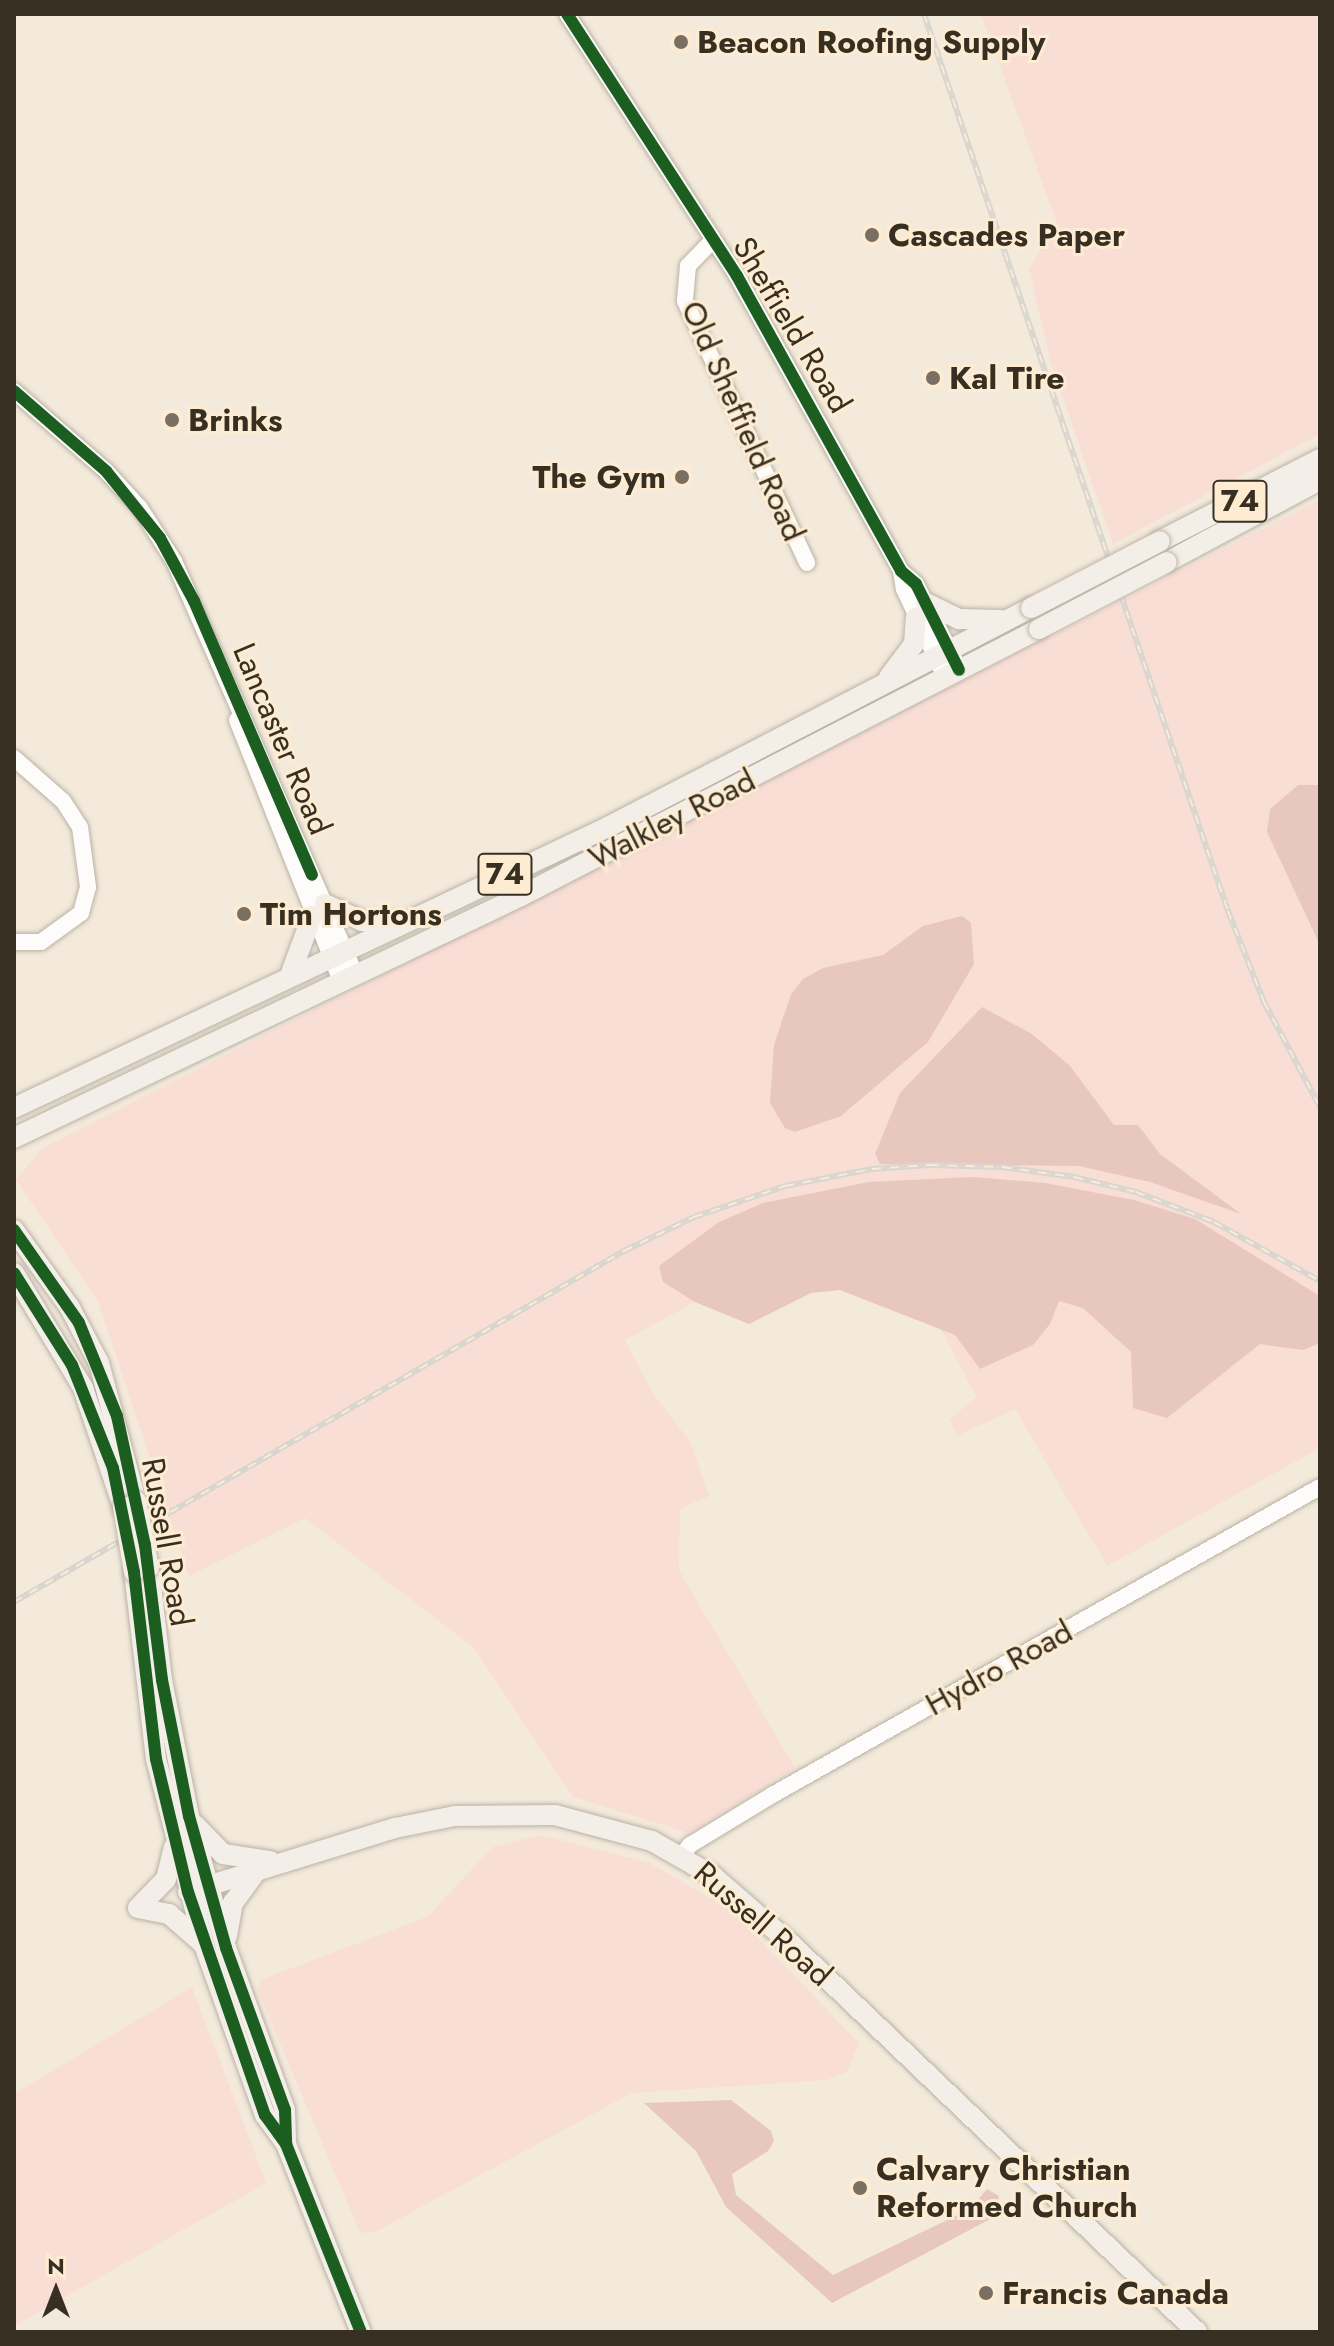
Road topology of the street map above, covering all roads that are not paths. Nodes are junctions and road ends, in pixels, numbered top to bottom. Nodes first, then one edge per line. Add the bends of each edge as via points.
1 (567, 14) edge
2 (712, 241) junction
3 (14, 391) edge
4 (1320, 459) edge
5 (1320, 480) edge
6 (807, 563) dead end
7 (921, 610) junction
8 (1022, 613) junction
9 (943, 654) junction
10 (952, 674) junction
11 (882, 686) junction
12 (14, 758) edge
13 (318, 910) junction
14 (401, 922) junction
15 (14, 942) edge
16 (336, 953) junction
17 (291, 973) junction
18 (348, 979) junction
19 (14, 1108) edge
20 (14, 1138) edge
21 (14, 1230) edge
22 (14, 1273) edge
23 (1320, 1487) edge
24 (130, 1504) junction
25 (142, 1570) junction
26 (189, 1816) junction
27 (175, 1839) junction
28 (682, 1855) junction
29 (282, 1862) junction
30 (258, 1869) junction
31 (209, 1885) junction
32 (188, 1892) junction
33 (204, 1945) junction
34 (226, 1948) junction
35 (286, 2144) junction
36 (361, 2332) edge
37 (1197, 2332) edge

1 - 2 street, Sheffield Road
2 - 6 street, Old Sheffield Road via 688,266 685,301
2 - 7 street, Sheffield Road via 785,355
3 - 13 street, Lancaster Road via 106,471 140,508 174,561
4 - 8 main road, Walkley Road / 74, bridge
5 - 10 main road, Walkley Road / 74, bridge
7 - 8 main road via 969,621
7 - 9 street, Sheffield Road
7 - 11 main road via 914,644
8 - 9 main road, Walkley Road / 74
9 - 10 street, Sheffield Road
9 - 11 main road, Walkley Road / 74
10 - 18 main road, Walkley Road / 74
11 - 14 main road, Walkley Road / 74 via 683,789
12 - 15 street via 63,801 80,827 88,887 81,913 41,942
13 - 14 main road via 362,921
13 - 16 street, Lancaster Road
13 - 17 main road
14 - 16 main road, Walkley Road / 74
16 - 17 main road, Walkley Road / 74
16 - 18 street, Lancaster Road
17 - 19 main road, Walkley Road / 74
18 - 20 main road, Walkley Road / 74
21 - 24 main road, Russell Road via 64,1299 99,1363
22 - 24 main road, Russell Road via 83,1388
23 - 28 street, Hydro Road via 774,1794
24 - 25 main road, Russell Road, bridge
25 - 26 main road, Russell Road
25 - 27 main road, Russell Road via 146,1703
26 - 29 main road via 223,1854
26 - 31 main road, Russell Road
27 - 32 main road, Russell Road
27 - 33 main road via 166,1879 138,1908 175,1917
28 - 29 main road, Russell Road via 599,1823 508,1813 411,1824
28 - 37 main road, Russell Road via 791,1944
29 - 30 main road, Russell Road
30 - 31 main road, Russell Road
30 - 34 main road via 233,1903
31 - 32 main road, Russell Road
31 - 34 main road
32 - 33 main road
33 - 35 main road via 265,2115
34 - 35 main road via 285,2110
35 - 36 main road

